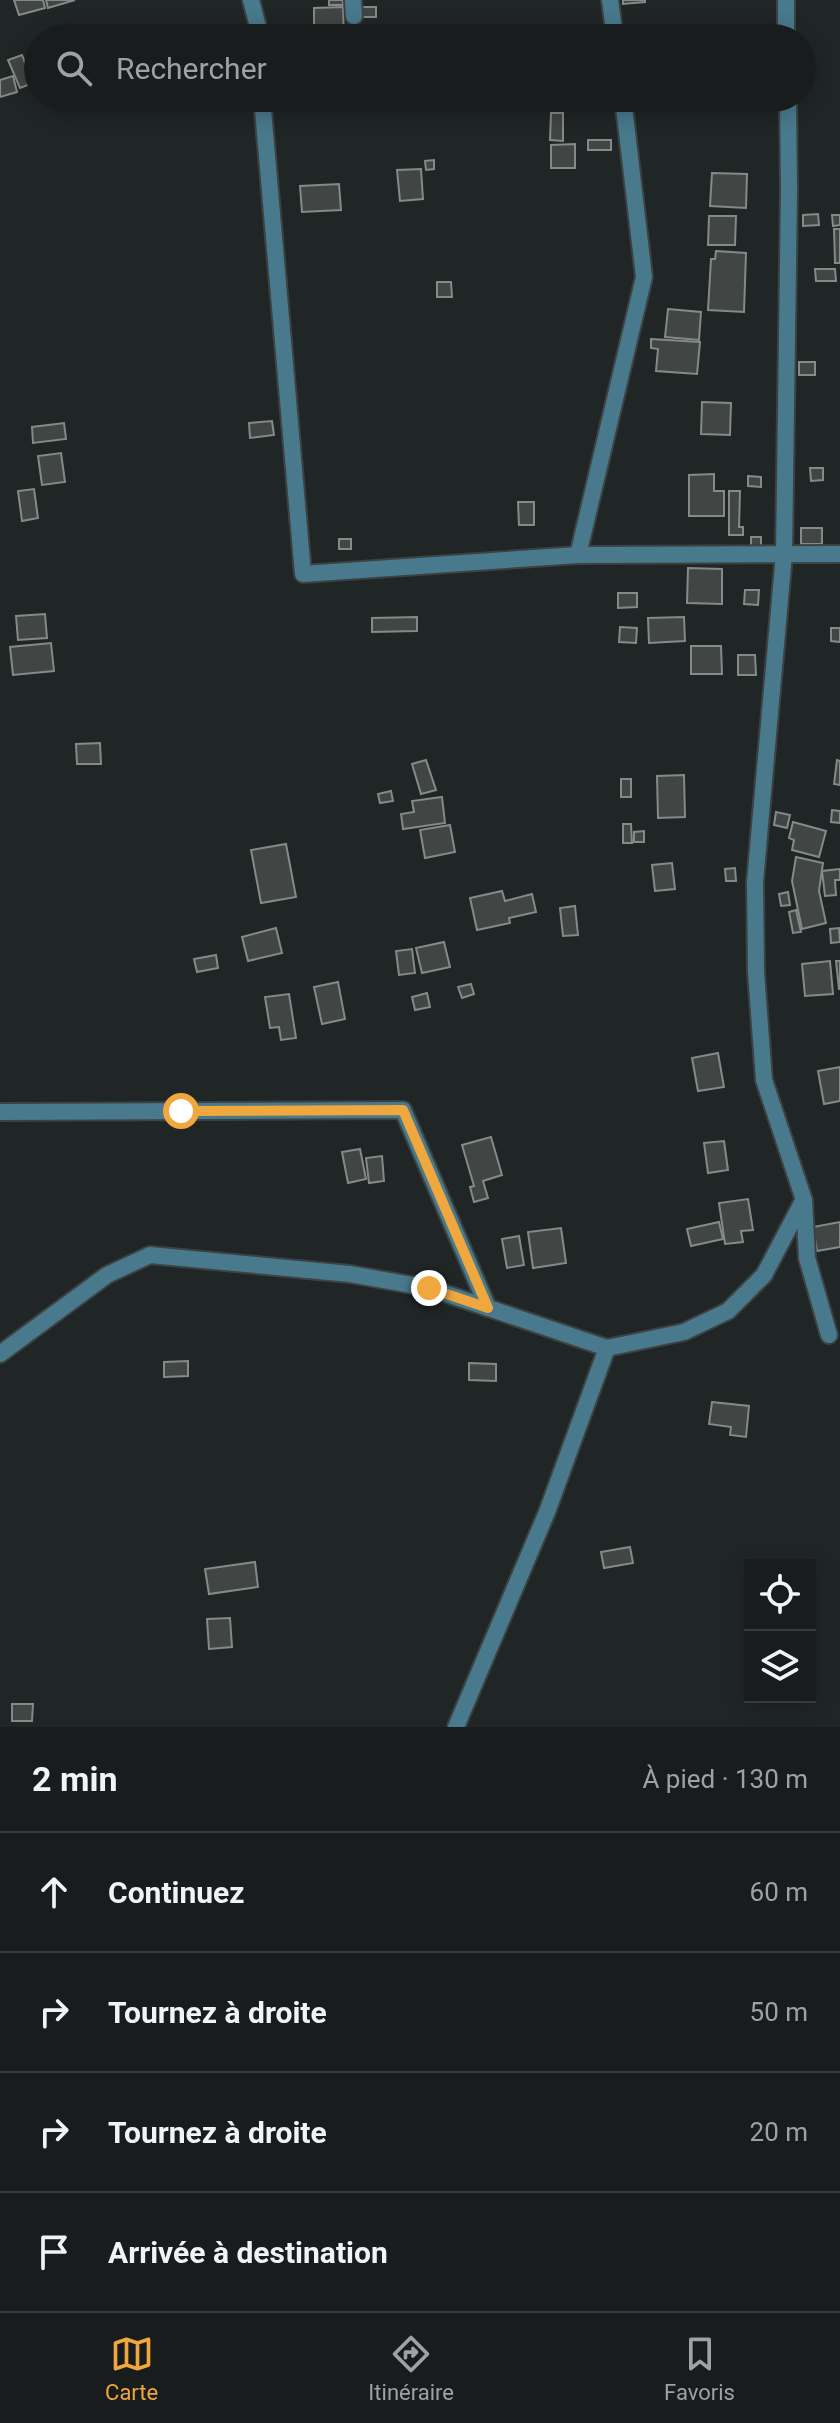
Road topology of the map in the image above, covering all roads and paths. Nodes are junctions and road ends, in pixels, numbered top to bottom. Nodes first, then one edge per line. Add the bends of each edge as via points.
1 (251, 0) edge
2 (610, 0) edge
3 (786, 0) edge
4 (257, 24) edge
5 (613, 24) edge
6 (786, 24) edge
7 (263, 112) edge
8 (625, 112) edge
9 (788, 112) edge
10 (784, 554) junction
11 (840, 554) edge
12 (578, 555) junction
13 (0, 1112) edge
14 (804, 1200) junction
15 (488, 1308) junction
16 (829, 1335) dead end
17 (607, 1348) junction
18 (0, 1354) edge
19 (456, 1727) edge

1 - 4 street
2 - 5 street
3 - 6 street
7 - 12 street via 303,574
8 - 12 street via 644,277
9 - 10 street
10 - 11 street
10 - 12 street
10 - 14 street via 755,882 756,972 764,1080
13 - 15 street via 403,1110
14 - 16 street via 807,1258
14 - 17 street via 764,1275 728,1311 684,1332
15 - 17 street
15 - 18 street via 429,1288 350,1274 150,1255 107,1275
17 - 19 street via 547,1512

